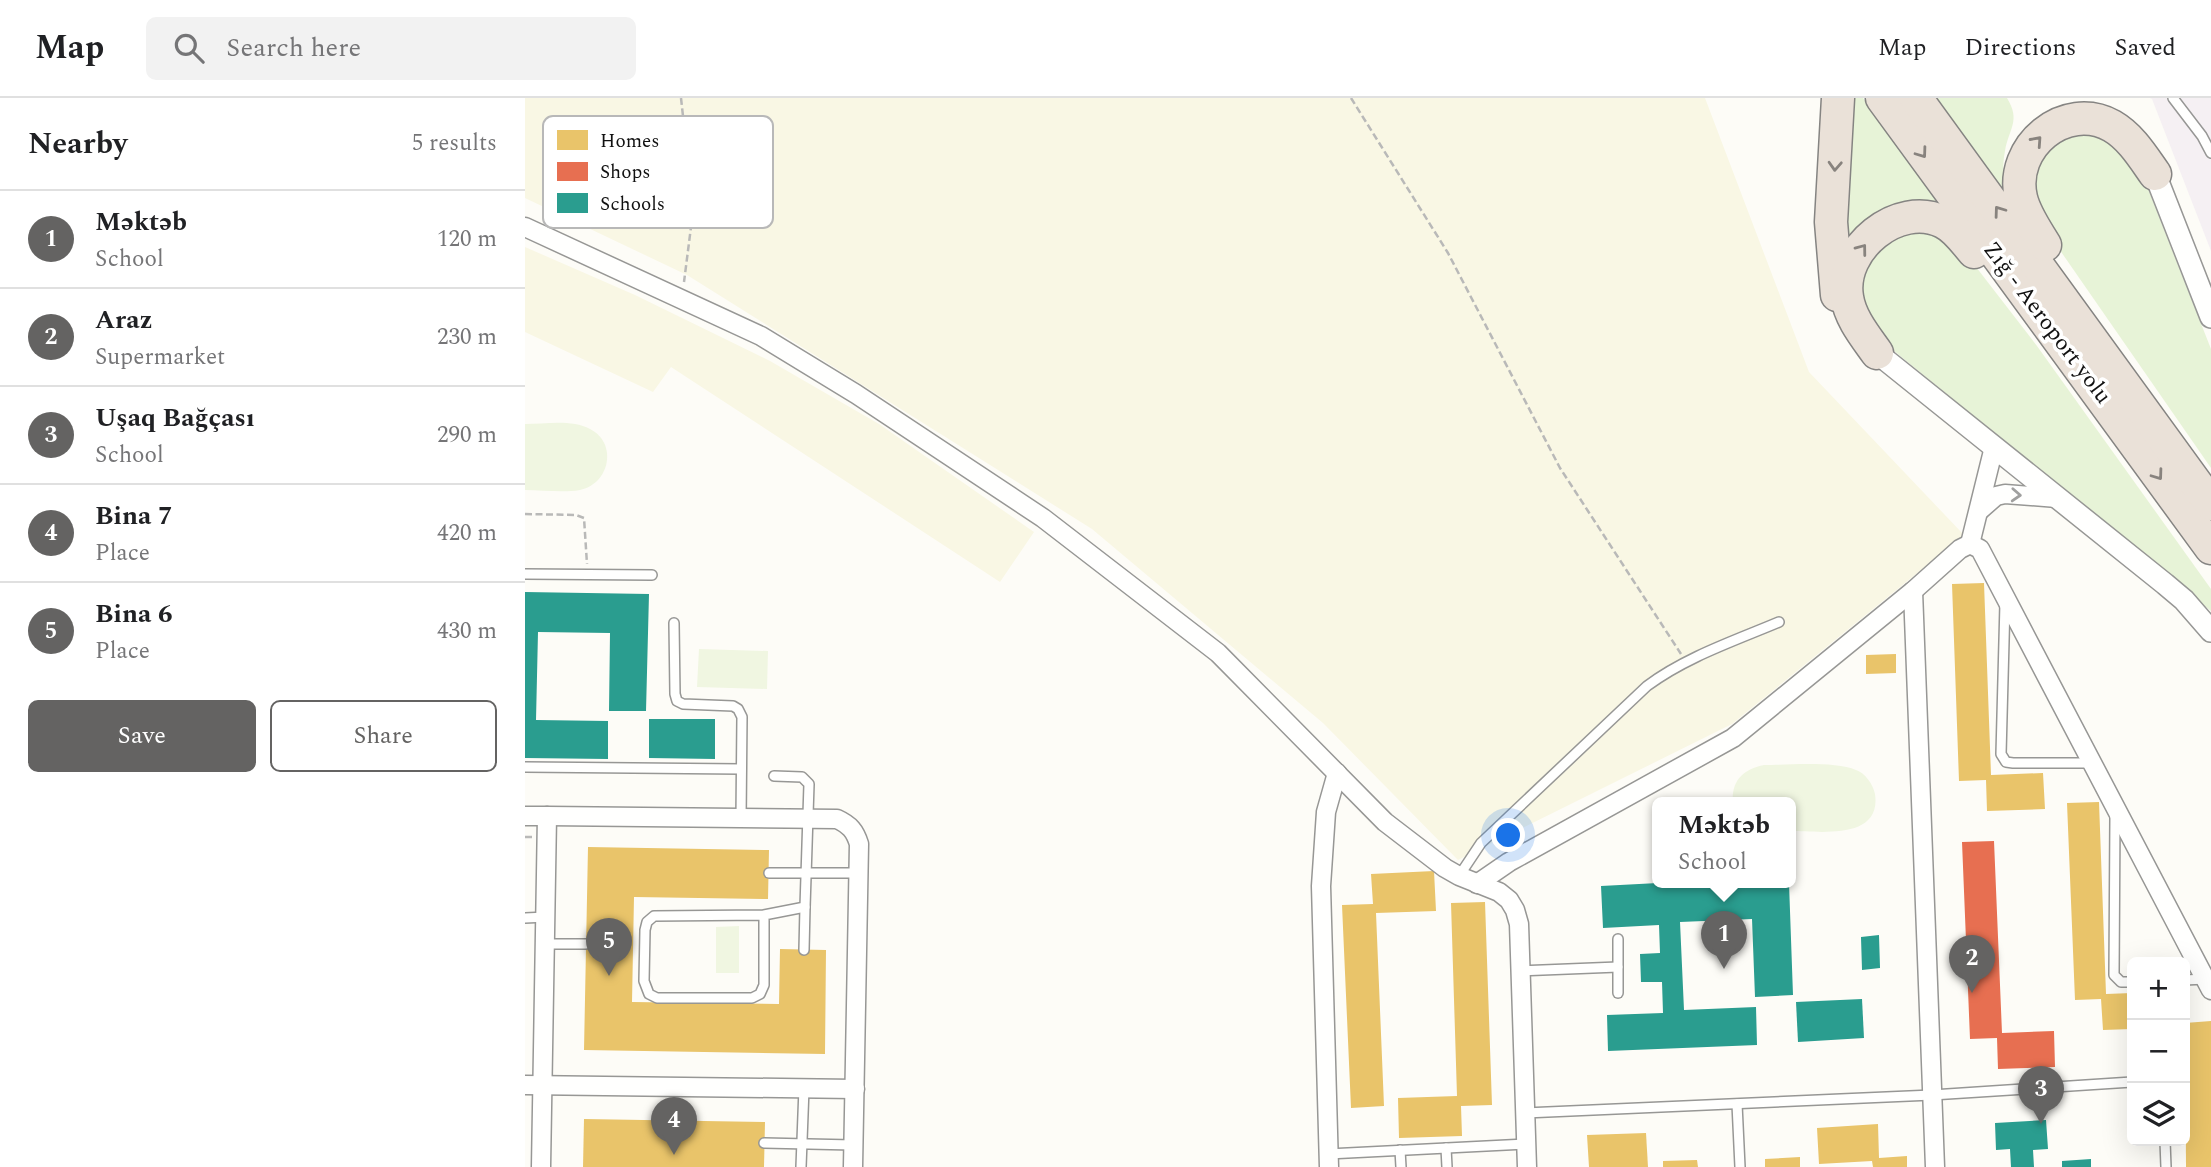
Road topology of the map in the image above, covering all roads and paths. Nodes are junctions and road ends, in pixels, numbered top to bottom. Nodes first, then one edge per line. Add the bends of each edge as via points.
1 (681, 98) edge
2 (1351, 98) edge
3 (1838, 98) edge
4 (1882, 98) edge
5 (1916, 98) edge
6 (2086, 98) edge
7 (2173, 98) edge
8 (683, 116) edge
9 (2211, 153) edge
10 (2155, 174) junction
11 (525, 227) edge
12 (691, 228) edge
13 (681, 299) junction
14 (2211, 317) edge
15 (1877, 353) junction
16 (2135, 421) junction
17 (1994, 447) junction
18 (2057, 498) junction
19 (2211, 504) edge
20 (1980, 510) junction
21 (525, 514) edge
22 (1970, 544) junction
23 (2211, 548) edge
24 (525, 574) edge
25 (587, 574) junction
26 (652, 575) dead end
27 (1913, 592) junction
28 (2005, 597) junction
29 (674, 622) dead end
30 (1779, 622) dead end
31 (2211, 631) edge
32 (1686, 662) junction
33 (2092, 763) junction
34 (525, 767) edge
35 (741, 769) junction
36 (1337, 773) junction
37 (774, 776) dead end
38 (2116, 808) junction
39 (525, 816) edge
40 (547, 816) junction
41 (741, 819) junction
42 (808, 820) junction
43 (525, 837) edge
44 (533, 837) dead end
45 (769, 873) dead end
46 (807, 873) junction
47 (859, 873) junction
48 (1459, 876) junction
49 (1477, 884) junction
50 (805, 906) junction
51 (764, 915) junction
52 (545, 917) junction
53 (525, 918) edge
54 (1618, 939) dead end
55 (545, 944) junction
56 (586, 944) dead end
57 (633, 944) dead end
58 (644, 944) junction
59 (804, 950) dead end
60 (1618, 967) junction
61 (1520, 971) junction
62 (2190, 981) edge
63 (2127, 982) edge
64 (2208, 985) edge
65 (1618, 993) dead end
66 (2127, 1083) edge
67 (534, 1085) edge
68 (804, 1088) junction
69 (855, 1089) junction
70 (1931, 1095) junction
71 (1737, 1104) junction
72 (1525, 1113) junction
73 (764, 1143) dead end
74 (803, 1143) junction
75 (1526, 1144) junction
76 (853, 1145) junction
77 (2165, 1146) edge
78 (1446, 1148) junction
79 (1400, 1150) junction
80 (1328, 1161) edge
81 (541, 1167) edge
82 (801, 1167) edge
83 (853, 1167) edge
84 (1401, 1167) edge
85 (1447, 1167) edge
86 (1527, 1167) edge
87 (1740, 1167) edge
88 (1935, 1167) edge
89 (2166, 1167) edge

1 - 8 path
2 - 32 path via 1448,253 1560,468
3 -> 15 highway via 1831,222 1835,291 1850,326
4 -> 16 highway, Zığ - Aeroport yolu
16 -> 5 highway, Zığ - Aeroport yolu
6 - 10 highway via 2129,123
7 - 9 lane
10 - 14 street
16 -> 10 highway via 2028,215 2019,183 2024,156 2042,133 2083,119 2112,125 2137,148
11 - 13 street
12 - 13 path
13 - 36 street via 773,343 1043,518 1218,653
15 -> 16 highway via 1862,333 1847,297 1851,263 1885,227 1899,219 1927,217 1944,222 1957,233
15 - 17 street
16 - 19 highway, Zığ - Aeroport yolu
16 -> 23 highway, Zığ - Aeroport yolu
17 - 18 street
17 - 20 street
20 -> 18 street via 2005,494
18 - 31 street via 2184,600
20 - 22 street
21 - 25 path via 584,518
22 - 27 street
22 - 28 street via 1980,549
24 - 25 lane
25 - 26 lane
27 - 49 street via 1733,738
27 - 70 street
28 - 33 street
28 - 33 lane via 2001,754 2013,763
29 - 35 lane via 677,701 738,709 742,717
30 - 32 lane
32 - 48 lane via 1647,686 1598,732 1481,843
33 - 38 street
34 - 35 lane
35 - 41 lane
36 - 48 street via 1385,822
36 - 80 street via 1326,813 1321,886
37 - 42 lane via 807,780
38 - 63 lane via 2114,975
38 - 64 street
39 - 40 street
40 - 41 street
40 - 52 street
41 - 42 street
42 - 46 lane
42 - 47 street via 848,824 859,844
43 - 44 path
45 - 46 lane
46 - 47 lane
46 - 50 lane
47 - 69 street
48 - 49 street
49 - 61 street via 1499,892 1515,910
50 - 51 lane
50 - 59 lane
51 - 58 lane via 654,916 647,922
51 - 58 lane via 764,985 752,998 657,998 644,981
52 - 53 lane
52 - 55 street
54 - 60 lane
55 - 56 lane
55 - 67 street
57 - 58 lane
60 - 61 lane
60 - 65 lane
61 - 72 street
62 - 64 lane
66 - 70 lane
67 - 68 street
67 - 81 street
68 - 69 street
68 - 74 lane
69 - 76 street
70 - 71 lane
70 - 88 street
71 - 72 lane
71 - 87 lane
72 - 75 street
73 - 74 lane
74 - 76 lane
74 - 82 lane
75 - 78 lane
75 - 86 street
76 - 83 street
77 - 89 lane
78 - 79 lane
78 - 85 lane
79 - 80 lane
79 - 84 lane

